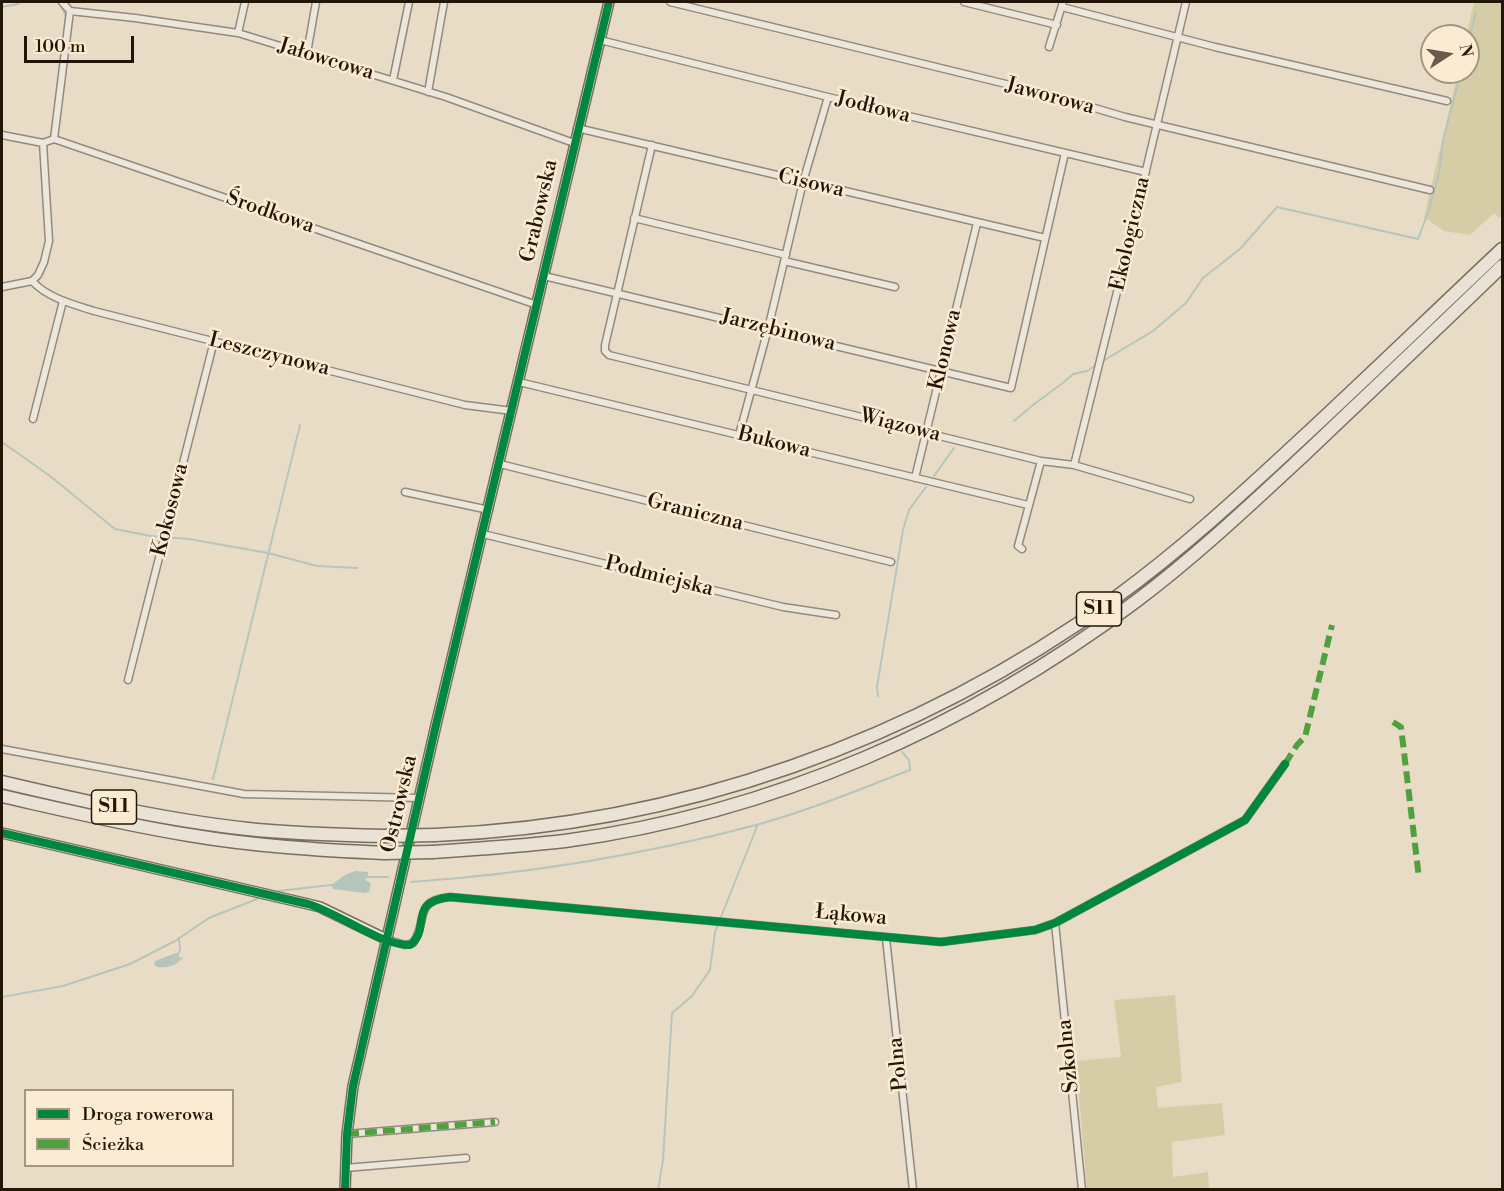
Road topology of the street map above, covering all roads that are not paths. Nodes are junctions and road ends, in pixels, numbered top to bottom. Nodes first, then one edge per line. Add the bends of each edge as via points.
1 (62, 2) edge
2 (244, 2) edge
3 (316, 2) edge
4 (409, 2) edge
5 (444, 2) edge
6 (609, 2) edge
7 (670, 2) edge
8 (964, 2) edge
9 (1186, 2) edge
10 (1062, 4) edge
11 (70, 11) junction
12 (1057, 24) junction
13 (238, 33) junction
14 (1178, 36) junction
15 (600, 40) junction
16 (1049, 47) dead end
17 (307, 53) junction
18 (393, 80) junction
19 (428, 92) junction
20 (828, 97) junction
21 (1447, 102) dead end
22 (1157, 125) junction
23 (577, 128) junction
24 (2, 135) edge
25 (54, 139) junction
26 (43, 143) junction
27 (574, 143) junction
28 (652, 145) junction
29 (1065, 153) junction
30 (1146, 172) junction
31 (803, 182) junction
32 (1430, 190) dead end
33 (634, 218) junction
34 (977, 223) junction
35 (1045, 238) junction
36 (1503, 249) edge
37 (785, 258) junction
38 (1503, 266) edge
39 (544, 276) junction
40 (33, 281) junction
41 (2, 287) edge
42 (895, 287) dead end
43 (618, 292) junction
44 (63, 301) junction
45 (537, 304) junction
46 (768, 329) junction
47 (214, 341) junction
48 (941, 372) junction
49 (519, 382) junction
50 (751, 389) junction
51 (512, 411) junction
52 (33, 419) dead end
53 (508, 429) joint
54 (927, 432) junction
55 (739, 435) junction
56 (1041, 461) junction
57 (500, 465) junction
58 (1074, 465) junction
59 (915, 478) junction
60 (405, 492) dead end
61 (1190, 499) dead end
62 (1028, 505) junction
63 (489, 510) junction
64 (483, 534) junction
65 (1022, 549) dead end
66 (891, 562) dead end
67 (836, 615) dead end
68 (128, 680) dead end
69 (2, 749) edge
70 (1285, 764) dead end
71 (2, 782) edge
72 (2, 796) edge
73 (420, 798) junction
74 (2, 833) edge
75 (1055, 923) junction
76 (885, 938) junction
77 (388, 940) junction
78 (495, 1122) dead end
79 (347, 1134) junction
80 (466, 1158) dead end
81 (345, 1168) junction
82 (345, 1190) edge
83 (913, 1190) edge
84 (1082, 1190) edge

1 - 11 street
2 - 13 street
3 - 17 street
4 - 18 street
5 - 19 street
6 - 15 street, Grabowska
7 - 22 street, Jaworowa via 1047,94
8 - 12 street
9 - 14 street, Ekologiczna
10 - 12 street
10 - 14 street
11 - 13 street, Jałowcowa
11 - 25 street
12 - 16 street
13 - 17 street, Jałowcowa
14 - 21 street
14 - 22 street, Ekologiczna
15 - 20 street, Jodłowa
15 - 23 street, Grabowska
17 - 18 street, Jałowcowa
18 - 19 street, Jałowcowa
19 - 27 street, Jałowcowa
20 - 29 street, Jodłowa
20 - 31 street
22 - 30 street, Ekologiczna
22 - 32 street, Jaworowa
23 - 27 street, Grabowska
23 - 28 street, Cisowa
24 - 26 street
25 - 26 street
25 - 45 street, Środkowa
26 - 40 street via 49,241 44,262
27 - 39 street, Grabowska
28 - 31 street, Cisowa
28 - 33 street
29 - 30 street, Jodłowa
29 - 35 street
30 - 58 street, Ekologiczna
31 - 34 street, Cisowa
31 - 37 street
33 - 37 street
33 - 43 street
34 - 35 street, Cisowa
34 - 48 street, Klonowa
35 - 48 street, Jarzębinowa via 1011,388
36 - 71 highway, S11, bridge via 1269,469 1157,566 1070,628 975,686 854,744 804,763 663,805 603,817 435,835 286,832 214,825
37 - 42 street
37 - 46 street
38 - 72 highway, S11, bridge via 1290,468 1137,601 1038,669 973,706 859,761 765,795 650,825 567,840 504,848 384,853 274,847 189,835
39 - 43 street, Jarzębinowa
39 - 45 street, Grabowska
40 - 41 street
40 - 44 street, Leszczynowa
43 - 46 street, Jarzębinowa
43 - 50 street, Wiązowa via 605,345 609,355
44 - 47 street, Leszczynowa
44 - 52 street
45 - 49 street, Grabowska
46 - 48 street, Jarzębinowa
46 - 50 street
47 - 51 street, Leszczynowa via 465,405
47 - 68 street, Kokosowa
48 - 54 street, Klonowa
49 - 51 street, Grabowska
49 - 55 street, Bukowa
50 - 54 street, Wiązowa
50 - 55 street
51 - 53 street, Grabowska
53 - 57 street, Ostrowska
54 - 56 street, Wiązowa
54 - 59 street, Klonowa
55 - 59 street, Bukowa
56 - 58 street, Wiązowa
56 - 62 street
57 - 63 street, Ostrowska
57 - 66 street, Graniczna
58 - 61 street, Wiązowa
59 - 62 street, Bukowa
60 - 63 street
62 - 65 street via 1018,546
63 - 64 street, Ostrowska
64 - 67 street, Podmiejska via 783,607
64 - 73 street, Ostrowska
69 - 73 street via 243,794
70 - 75 street, Łąkowa via 1245,820
73 - 77 street, Ostrowska
74 - 77 street via 320,907
75 - 76 street, Łąkowa via 1035,930 941,942
75 - 84 street, Szkolna
76 - 77 street, Łąkowa via 450,897 429,902 413,943
76 - 83 street, Polna
77 - 79 street, Ostrowska via 353,1086
78 - 79 street
79 - 81 street, Ostrowska
80 - 81 street
81 - 82 street, Ostrowska

